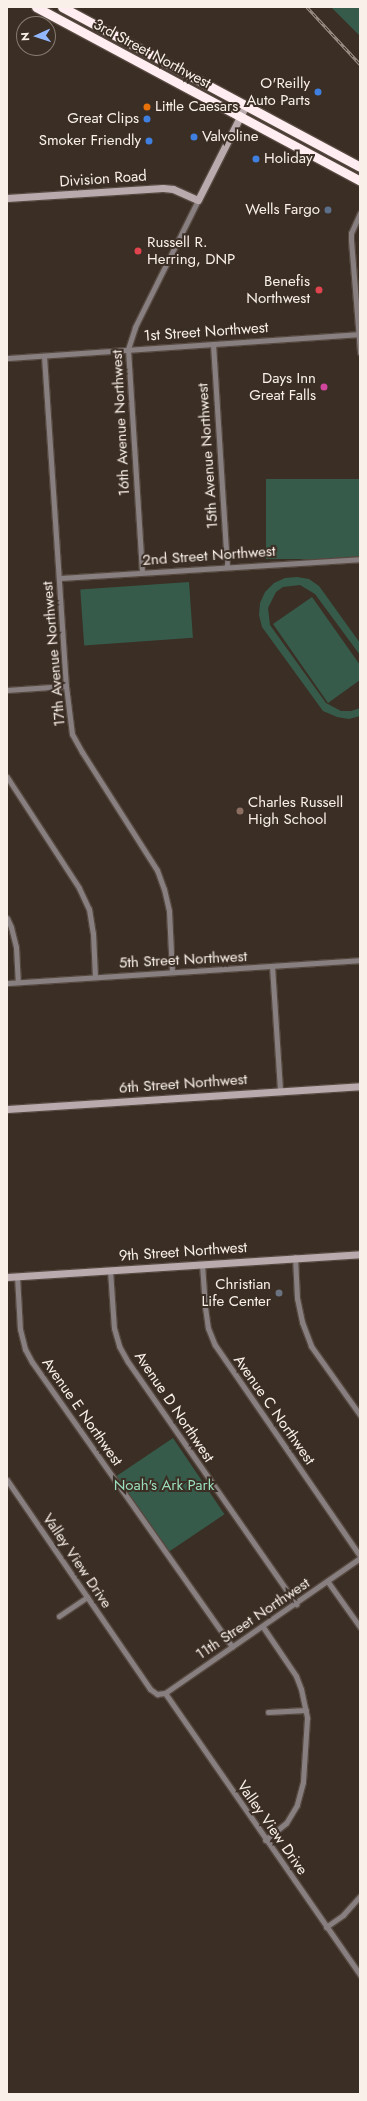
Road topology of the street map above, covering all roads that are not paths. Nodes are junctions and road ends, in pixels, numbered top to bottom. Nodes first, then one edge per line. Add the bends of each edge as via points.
1 (36, 7) edge
2 (62, 7) edge
3 (245, 107) junction
4 (240, 118) junction
5 (360, 167) edge
6 (360, 181) edge
7 (7, 198) edge
8 (198, 200) junction
9 (360, 213) edge
10 (358, 334) junction
11 (213, 344) junction
12 (128, 349) junction
13 (360, 353) edge
14 (44, 356) junction
15 (7, 358) edge
16 (360, 559) edge
17 (227, 567) junction
18 (142, 572) junction
19 (59, 578) junction
20 (66, 686) junction
21 (7, 690) edge
22 (7, 777) edge
23 (7, 918) edge
24 (360, 960) edge
25 (272, 966) junction
26 (172, 972) junction
27 (95, 977) junction
28 (18, 982) junction
29 (7, 983) edge
30 (360, 1086) edge
31 (280, 1091) junction
32 (7, 1109) edge
33 (360, 1254) edge
34 (295, 1257) junction
35 (202, 1264) junction
36 (110, 1270) junction
37 (7, 1276) edge
38 (17, 1276) junction
39 (360, 1415) edge
40 (7, 1480) edge
41 (360, 1557) edge
42 (328, 1582) junction
43 (87, 1597) junction
44 (296, 1604) junction
45 (59, 1616) dead end
46 (263, 1627) junction
47 (360, 1627) edge
48 (232, 1647) junction
49 (165, 1693) junction
50 (157, 1694) joint
51 (306, 1710) junction
52 (268, 1712) dead end
53 (265, 1840) junction
54 (360, 1896) edge
55 (326, 1927) junction
56 (360, 1975) edge

1 - 4 highway, 3rd Street Northwest
2 - 3 highway, 3rd Street Northwest
3 - 4 street, 16th Avenue Northwest
3 - 5 highway, 3rd Street Northwest
4 - 6 highway, 3rd Street Northwest
4 - 8 street, 16th Avenue Northwest
7 - 8 street, Division Road via 163,188 173,189
8 - 12 street, 16th Avenue Northwest via 135,327
9 - 10 street via 351,233
10 - 11 street, 1st Street Northwest
10 - 13 street
11 - 12 street, 1st Street Northwest
11 - 17 street, 15th Avenue Northwest
12 - 14 street, 1st Street Northwest
12 - 18 street, 16th Avenue Northwest
14 - 15 street, 1st Street Northwest
14 - 19 street, 17th Avenue Northwest
16 - 17 street, 2nd Street Northwest
17 - 18 street, 2nd Street Northwest
18 - 19 street, 2nd Street Northwest
19 - 20 street, 17th Avenue Northwest
20 - 21 street
20 - 26 street, 17th Avenue Northwest via 72,734 157,870 169,911
22 - 27 street via 79,888 89,909
23 - 28 street via 12,927 16,947
24 - 25 street, 5th Street Northwest
25 - 26 street, 5th Street Northwest
25 - 31 street
26 - 27 street, 5th Street Northwest
27 - 28 street, 5th Street Northwest
28 - 29 street, 5th Street Northwest
30 - 31 street, 6th Street Northwest
31 - 32 street, 6th Street Northwest
33 - 34 street, 9th Street Northwest
34 - 35 street, 9th Street Northwest
34 - 39 street via 297,1298 306,1334 311,1346
35 - 36 street, 9th Street Northwest
35 - 41 street, Avenue C Northwest via 208,1328 215,1345
36 - 38 street, 9th Street Northwest
36 - 44 street, Avenue D Northwest via 114,1328 119,1346
37 - 38 street, 9th Street Northwest
38 - 48 street, Avenue E Northwest via 20,1329 25,1349 32,1362
40 - 43 street, Valley View Drive
41 - 42 street, 11th Street Northwest
42 - 44 street, 11th Street Northwest
42 - 47 street
43 - 45 street
43 - 50 street, Valley View Drive via 150,1689
44 - 46 street, 11th Street Northwest
46 - 48 street, 11th Street Northwest
46 - 51 street via 296,1676
48 - 49 street, 11th Street Northwest
49 - 50 street, 11th Street Northwest
49 - 53 street, Valley View Drive
51 - 52 street
51 - 53 street via 302,1792 291,1816
53 - 55 street, Valley View Drive
54 - 55 street via 343,1915
55 - 56 street, Valley View Drive

